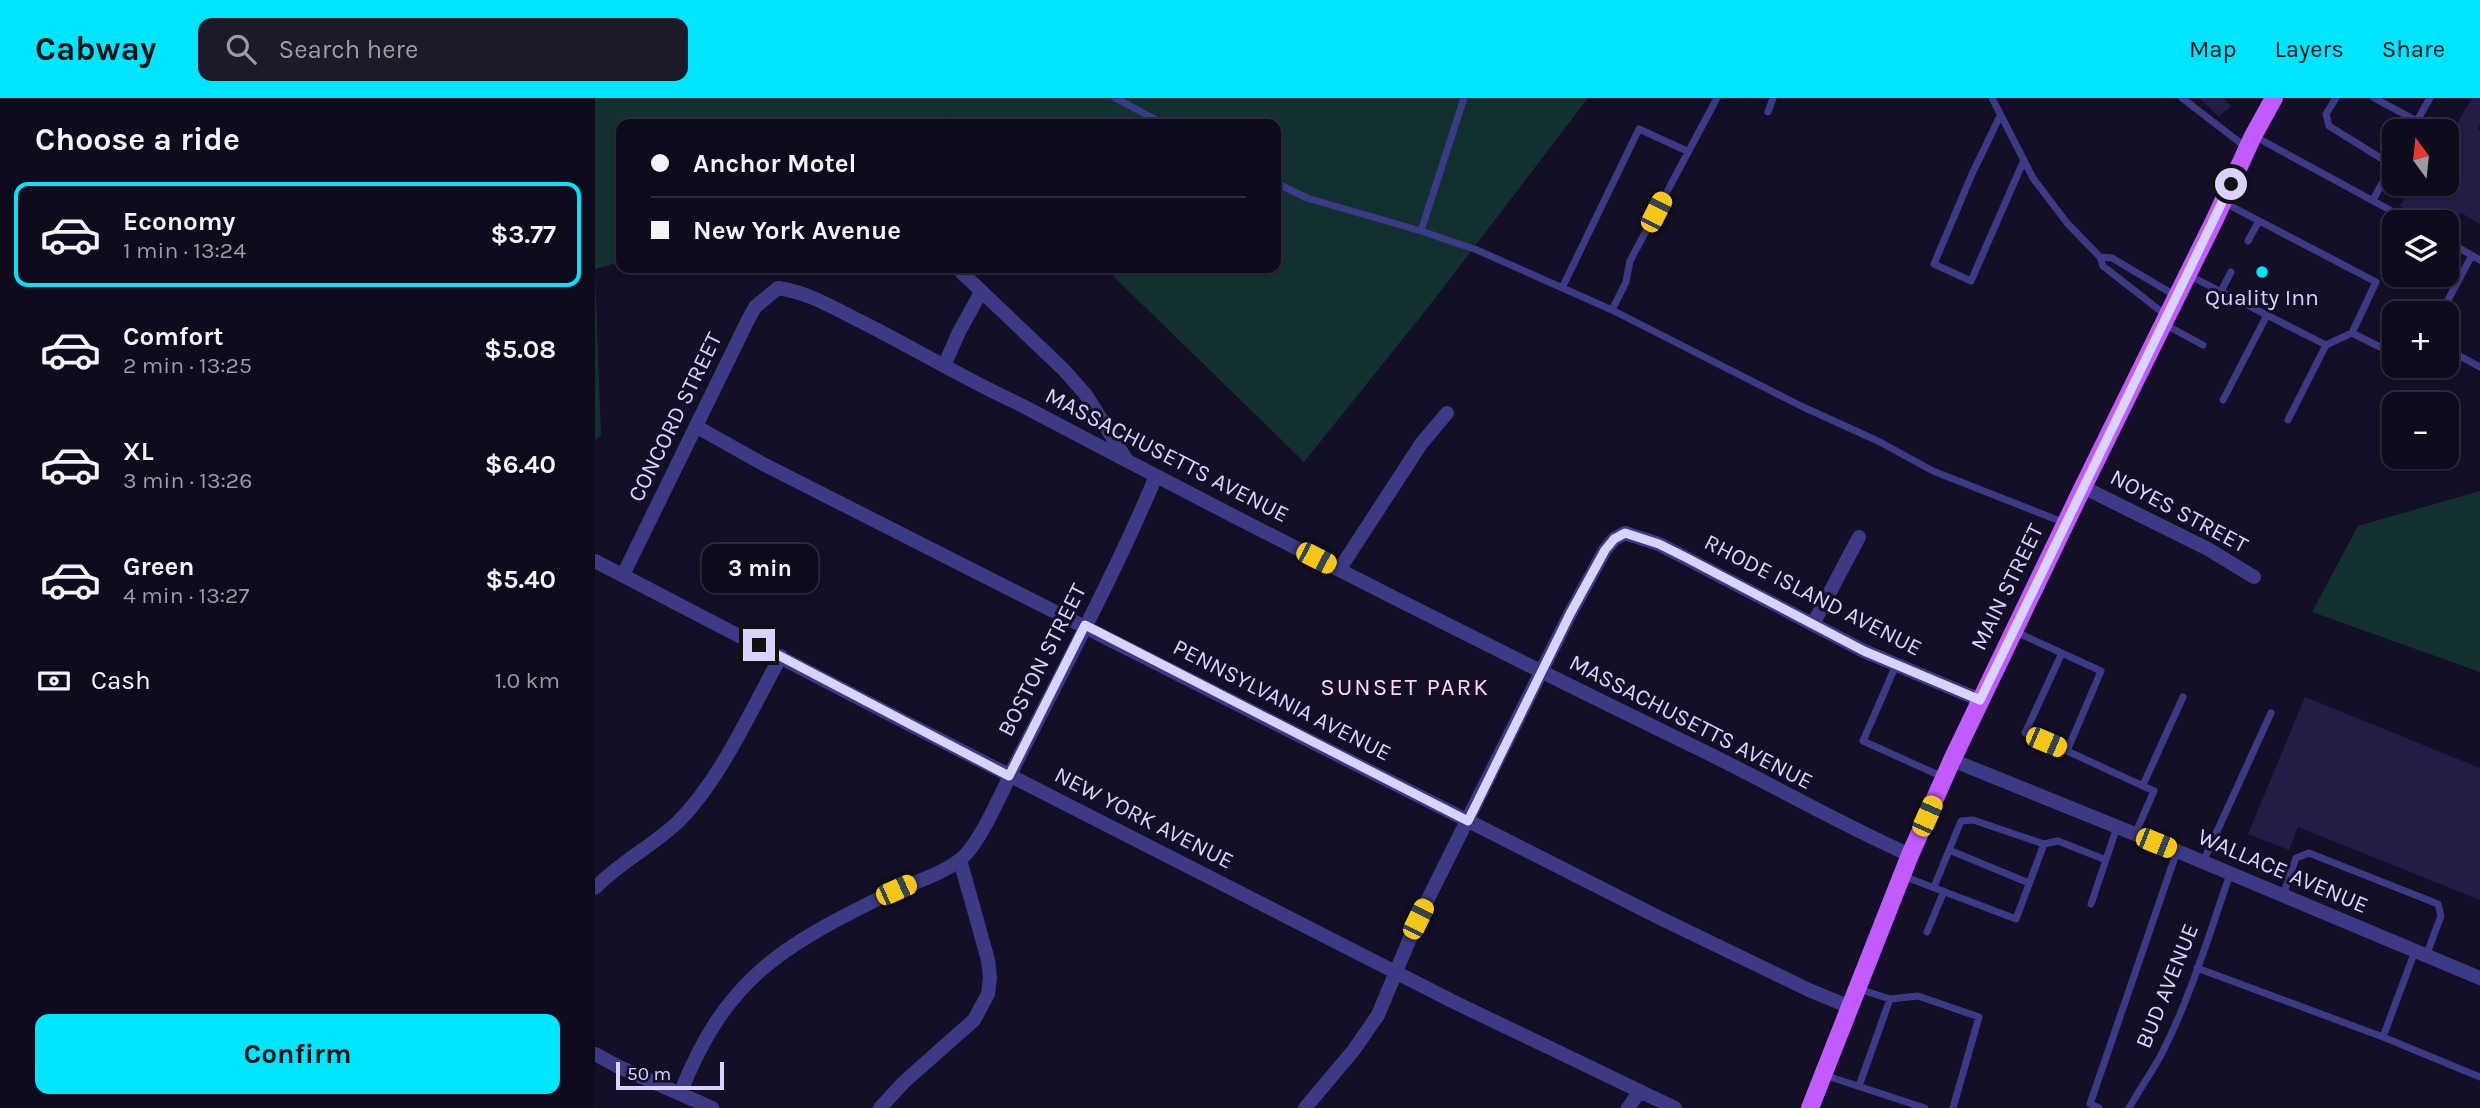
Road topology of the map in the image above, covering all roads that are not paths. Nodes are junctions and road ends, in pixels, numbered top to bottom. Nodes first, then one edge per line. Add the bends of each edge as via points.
1 (1115, 98) edge
2 (1464, 98) edge
3 (1717, 98) edge
4 (1773, 98) edge
5 (1992, 98) edge
6 (2182, 98) edge
7 (2274, 98) edge
8 (2336, 98) edge
9 (2374, 98) edge
10 (2430, 98) edge
11 (1768, 112) dead end
12 (2000, 116) junction
13 (1155, 119) edge
14 (2413, 119) edge
15 (2418, 119) edge
16 (2250, 142) junction
17 (1687, 151) junction
18 (2382, 157) edge
19 (2024, 160) junction
20 (2382, 184) edge
21 (1281, 185) edge
22 (2373, 201) junction
23 (2223, 202) junction
24 (2390, 210) edge
25 (2259, 221) junction
26 (1421, 231) junction
27 (2248, 241) dead end
28 (2459, 248) edge
29 (2472, 255) junction
30 (2100, 257) junction
31 (2480, 260) edge
32 (2231, 272) dead end
33 (962, 273) edge
34 (2188, 274) junction
35 (778, 288) joint
36 (1562, 288) junction
37 (2221, 291) junction
38 (981, 292) junction
39 (2176, 296) junction
40 (2447, 301) edge
41 (1612, 310) junction
42 (2267, 314) junction
43 (2166, 320) junction
44 (2352, 333) junction
45 (2203, 345) dead end
46 (2326, 345) junction
47 (2380, 347) dead end
48 (2459, 356) edge
49 (944, 366) junction
50 (2480, 367) edge
51 (2223, 400) dead end
52 (1447, 413) dead end
53 (2288, 420) dead end
54 (697, 427) junction
55 (1127, 461) junction
56 (1156, 476) junction
57 (2083, 486) junction
58 (2065, 523) junction
59 (1860, 537) dead end
60 (595, 561) edge
61 (1339, 570) junction
62 (624, 575) junction
63 (2254, 577) dead end
64 (1813, 624) junction
65 (1085, 625) junction
66 (2014, 631) junction
67 (2062, 653) junction
68 (781, 656) junction
69 (1896, 665) junction
70 (1542, 671) junction
71 (2183, 697) dead end
72 (1980, 700) junction
73 (2271, 713) dead end
74 (2067, 751) junction
75 (1952, 760) junction
76 (1009, 776) junction
77 (1944, 777) junction
78 (2143, 785) junction
79 (1468, 821) junction
80 (2117, 827) junction
81 (2135, 834) junction
82 (2044, 844) junction
83 (1949, 850) junction
84 (2177, 851) junction
85 (1910, 855) junction
86 (960, 860) junction
87 (2106, 860) junction
88 (2203, 862) junction
89 (2230, 874) junction
90 (1903, 876) junction
91 (2029, 883) junction
92 (1934, 887) junction
93 (595, 888) edge
94 (1944, 891) junction
95 (2283, 896) junction
96 (2091, 904) dead end
97 (1927, 932) dead end
98 (2421, 953) junction
99 (2197, 968) junction
100 (1395, 971) junction
101 (2480, 978) edge
102 (1857, 988) junction
103 (1890, 999) junction
104 (1850, 1007) junction
105 (2383, 1037) junction
106 (595, 1054) edge
107 (1823, 1074) junction
108 (2480, 1077) edge
109 (1859, 1086) junction
110 (1640, 1091) junction
111 (680, 1094) junction
112 (1672, 1107) edge
113 (712, 1108) edge
114 (880, 1108) edge
115 (1305, 1108) edge
116 (1628, 1108) edge
117 (1810, 1108) edge
118 (1925, 1108) edge
119 (1953, 1108) edge
120 (2099, 1108) edge
121 (2129, 1108) edge

1 - 13 lane
2 - 26 lane
3 - 17 lane
4 - 11 lane
5 - 12 lane
6 - 16 lane
7 - 16 main road, MAIN STREET
8 - 18 lane via 2326,114 2329,126
9 - 14 lane
10 - 15 lane
12 - 19 lane
12 - 19 lane via 1934,264 1971,281
16 - 22 lane
16 - 23 main road, MAIN STREET
17 - 36 lane via 1639,130
17 - 41 lane via 1630,261
19 - 30 lane via 2067,222
20 - 22 lane
21 - 26 lane via 1307,198
22 - 24 lane
23 - 25 lane
23 - 34 main road, MAIN STREET
25 - 27 lane
25 - 44 lane via 2376,282
26 - 36 lane
28 - 29 lane
29 - 31 lane
29 - 40 lane
30 - 39 lane via 2112,258
30 - 43 lane via 2103,267
32 - 37 lane
33 - 38 street
34 - 37 lane
34 - 39 main road, MAIN STREET
35 - 49 street, MASSACHUSETTS AVENUE via 826,304
35 - 54 street, CONCORD STREET via 755,307
36 - 41 lane
37 - 42 lane
38 - 49 street
38 - 55 street via 1065,370
39 - 43 main road, MAIN STREET
41 - 58 lane via 1933,471
42 - 46 lane
42 - 51 lane
43 - 45 lane
43 - 57 main road, MAIN STREET
44 - 46 lane
44 - 47 lane
46 - 53 lane
48 - 50 lane
49 - 55 street, MASSACHUSETTS AVENUE
52 - 61 street via 1421,444
54 - 62 street, CONCORD STREET
54 - 65 street, PENNSYLVANIA AVENUE
55 - 56 street, MASSACHUSETTS AVENUE
56 - 61 street, MASSACHUSETTS AVENUE
56 - 65 street, BOSTON STREET
57 - 58 main road, MAIN STREET
57 - 63 street, NOYES STREET
58 - 66 main road, MAIN STREET
59 - 64 street
60 - 62 street, NEW YORK AVENUE
61 - 70 street, MASSACHUSETTS AVENUE
62 - 68 street, NEW YORK AVENUE
64 - 69 street, RHODE ISLAND AVENUE
64 - 70 street, RHODE ISLAND AVENUE via 1659,544 1625,533 1605,550
65 - 76 street, BOSTON STREET
65 - 79 street, PENNSYLVANIA AVENUE
66 - 67 lane
66 - 72 main road, MAIN STREET
67 - 74 lane via 2101,671
67 - 74 lane via 2025,733
68 - 76 street, NEW YORK AVENUE
68 - 93 street via 696,801 659,839
69 - 72 street, RHODE ISLAND AVENUE
69 - 77 lane via 1863,741
70 - 79 street
70 - 85 street, MASSACHUSETTS AVENUE via 1852,830
71 - 78 lane
72 - 75 main road, MAIN STREET
73 - 88 lane
74 - 78 lane
75 - 77 main road, MAIN STREET
75 - 80 street, WALLACE AVENUE
76 - 86 street, BOSTON STREET
76 - 100 street, NEW YORK AVENUE
77 - 85 main road, MAIN STREET
78 - 81 lane via 2154,791
79 - 100 street
79 - 104 street, PENNSYLVANIA AVENUE
80 - 81 street, WALLACE AVENUE
80 - 87 lane
81 - 84 street, WALLACE AVENUE
82 - 83 lane via 1973,820 1961,821
82 - 87 lane via 2058,841
82 - 91 lane
83 - 91 lane
83 - 92 lane
84 - 88 street, WALLACE AVENUE
84 - 120 lane via 2090,1104
85 - 90 main road, MAIN STREET
86 - 111 street, BOSTON STREET via 826,924 761,967 726,1007
86 - 114 street via 988,960 988,994 974,1020
87 - 96 lane
88 - 89 street, WALLACE AVENUE
89 - 95 street, WALLACE AVENUE
89 - 99 lane, BUD AVENUE
90 - 92 lane
90 - 102 main road, MAIN STREET
91 - 94 lane via 2016,919
92 - 94 lane
94 - 97 lane
95 - 98 street, WALLACE AVENUE
95 - 98 lane via 2296,858 2309,853 2438,904 2441,916
98 - 101 street, WALLACE AVENUE
98 - 105 lane
99 - 105 lane
99 - 121 lane, BUD AVENUE via 2163,1049
100 - 110 street, NEW YORK AVENUE
100 - 115 street via 1378,1015
102 - 103 lane
102 - 104 main road, MAIN STREET
103 - 109 lane
103 - 119 lane via 1918,996 1979,1017
104 - 107 main road, MAIN STREET
105 - 108 lane
106 - 111 street
107 - 109 lane
107 - 117 main road, MAIN STREET
109 - 118 lane
110 - 112 street, NEW YORK AVENUE
110 - 116 street
111 - 113 street

